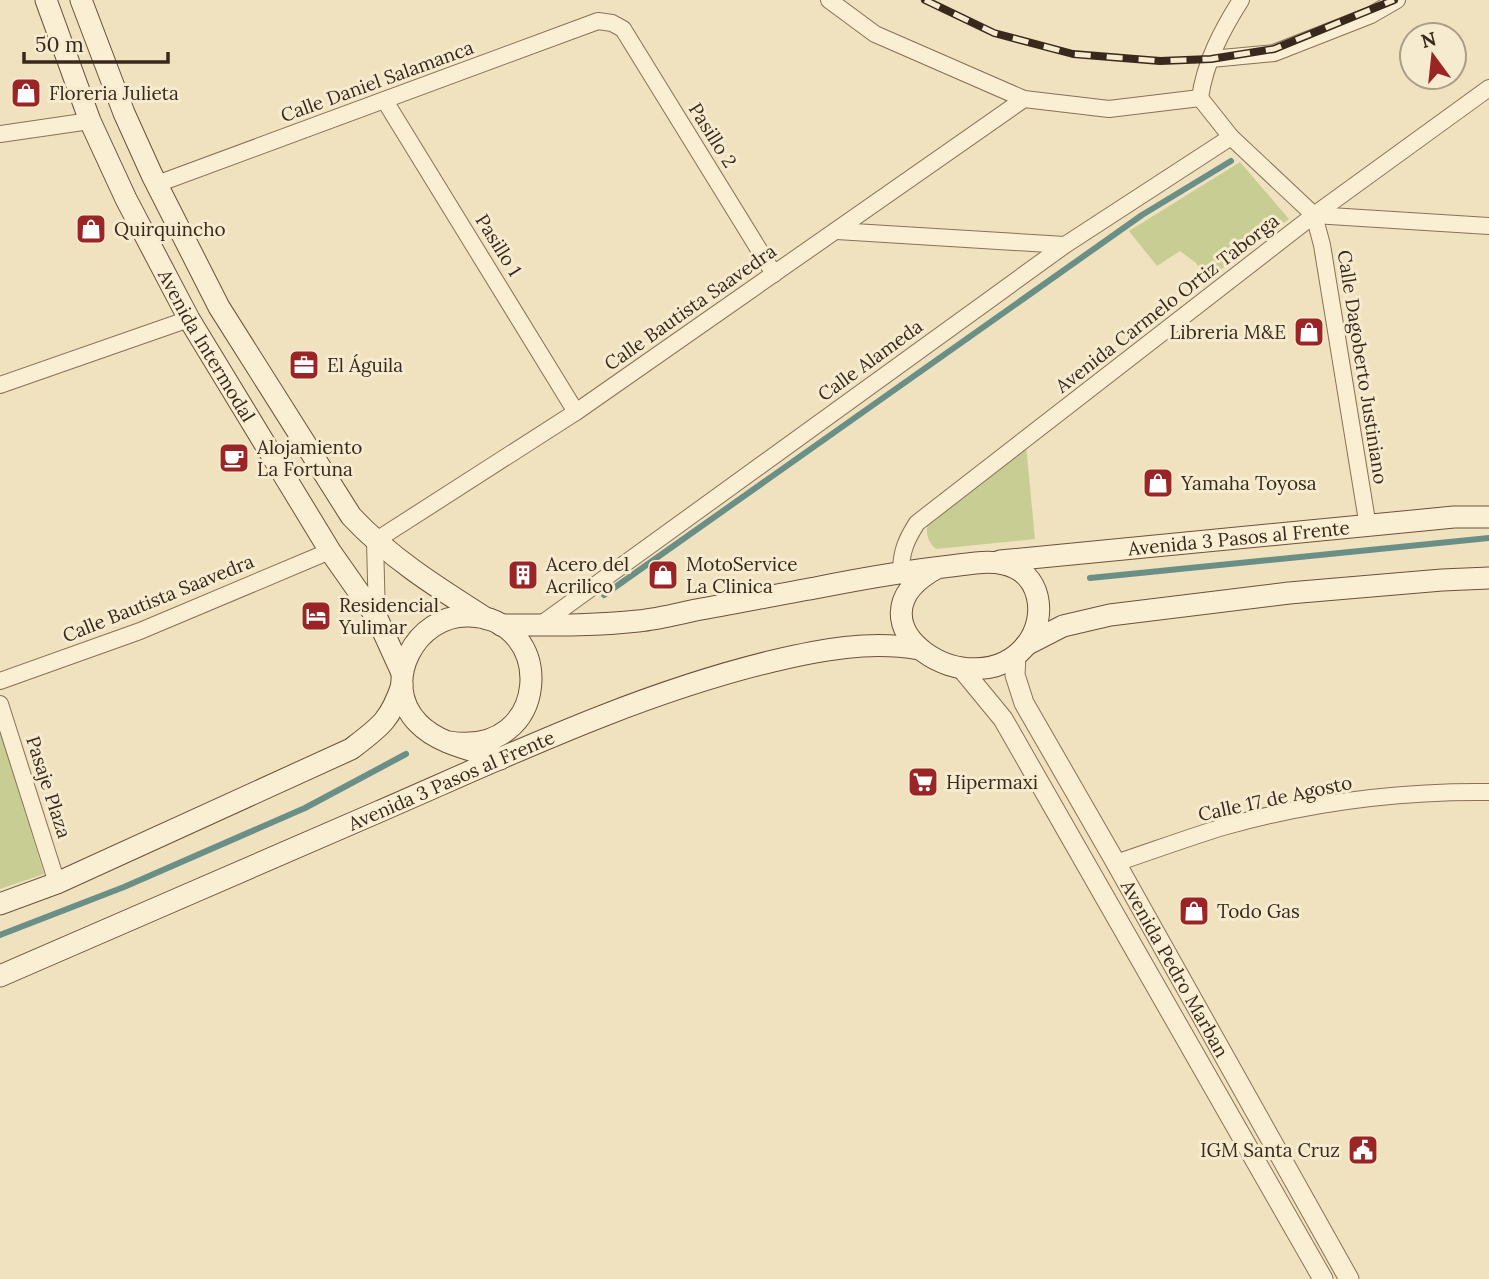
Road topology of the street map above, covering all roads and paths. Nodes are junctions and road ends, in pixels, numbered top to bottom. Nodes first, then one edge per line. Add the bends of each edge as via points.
1 (81, 0) edge
2 (829, 0) edge
3 (1241, 0) edge
4 (1397, 0) edge
5 (51, 1) edge
6 (612, 23) joint
7 (1211, 59) junction
8 (1489, 88) edge
9 (1200, 98) junction
10 (1024, 100) junction
11 (385, 101) junction
12 (90, 121) junction
13 (0, 134) edge
14 (1231, 138) junction
15 (157, 184) junction
16 (1314, 215) junction
17 (1489, 226) edge
18 (837, 231) junction
19 (1065, 245) junction
20 (774, 274) junction
21 (189, 319) junction
22 (0, 384) edge
23 (576, 412) junction
24 (1489, 517) edge
25 (1368, 527) junction
26 (375, 541) junction
27 (330, 551) junction
28 (989, 562) junction
29 (937, 568) junction
30 (901, 572) junction
31 (1489, 578) edge
32 (377, 618) junction
33 (494, 622) junction
34 (540, 625) junction
35 (919, 649) junction
36 (1021, 650) junction
37 (961, 668) junction
38 (402, 679) junction
39 (0, 681) edge
40 (0, 704) edge
41 (524, 710) junction
42 (449, 742) junction
43 (500, 759) junction
44 (1489, 792) edge
45 (1116, 863) junction
46 (57, 883) junction
47 (0, 904) edge
48 (0, 976) edge
49 (1323, 1279) edge
50 (1349, 1279) edge

1 - 15 main road, Avenida Intermodal
2 - 10 street via 875,34
3 - 7 street
4 - 7 street via 1274,53
5 - 12 main road, Avenida Intermodal
6 - 11 street, Calle Daniel Salamanca via 598,21
6 - 20 street, Pasillo 2 via 623,29
7 - 9 street
8 - 16 street, Avenida Carmelo Ortiz Taborga
9 - 10 street via 1109,109
9 - 14 street
10 - 18 street, Calle Bautista Saavedra
11 - 15 street, Calle Daniel Salamanca
11 - 23 street, Pasillo 1
12 - 13 street
12 - 21 main road, Avenida Intermodal
14 - 16 street
14 - 19 street, Calle Alameda
15 - 26 main road, Avenida Intermodal via 219,307 351,516
16 - 17 street
16 - 25 street, Calle Dagoberto Justiniano
16 - 30 street, Avenida Carmelo Ortiz Taborga via 918,523 901,554
18 - 19 street
18 - 20 street, Calle Bautista Saavedra
19 - 34 street, Calle Alameda
20 - 23 street, Calle Bautista Saavedra
21 - 22 street
21 - 27 main road, Avenida Intermodal
23 - 26 street, Calle Bautista Saavedra
24 - 25 main road, Avenida 3 Pasos al Frente
25 - 28 main road, Avenida 3 Pasos al Frente
26 - 32 street
26 - 33 main road, Avenida Intermodal
27 - 32 main road, Avenida Intermodal
27 - 39 street, Calle Bautista Saavedra via 139,631
28 - 29 main road
28 - 36 main road via 1021,571 1039,598 1035,631
29 - 30 main road
29 - 35 main road via 912,585 905,598 904,626
30 - 34 main road via 639,621
31 - 36 main road via 1289,593 1110,615 1063,626
32 - 38 main road, Avenida Intermodal
33 - 34 main road
33 - 38 main road via 459,617 432,626 408,654
33 - 41 main road via 514,635 530,663 530,695
35 - 37 main road
35 - 43 main road, Avenida 3 Pasos al Frente via 871,645 744,668 679,687
36 - 37 main road via 999,663
36 - 45 street, Avenida Pedro Marban via 1015,675 1024,703
37 - 49 street, Avenida Pedro Marban via 1003,719
38 - 42 main road via 406,704 416,721
38 - 46 main road via 394,709 351,749
40 - 46 street, Pasaje Plaza
41 - 42 main road via 514,724 484,742
41 - 43 main road
42 - 43 main road
43 - 48 main road, Avenida 3 Pasos al Frente
44 - 45 street, Calle 17 de Agosto via 1336,803 1224,827
45 - 50 street, Avenida Pedro Marban
46 - 47 main road

